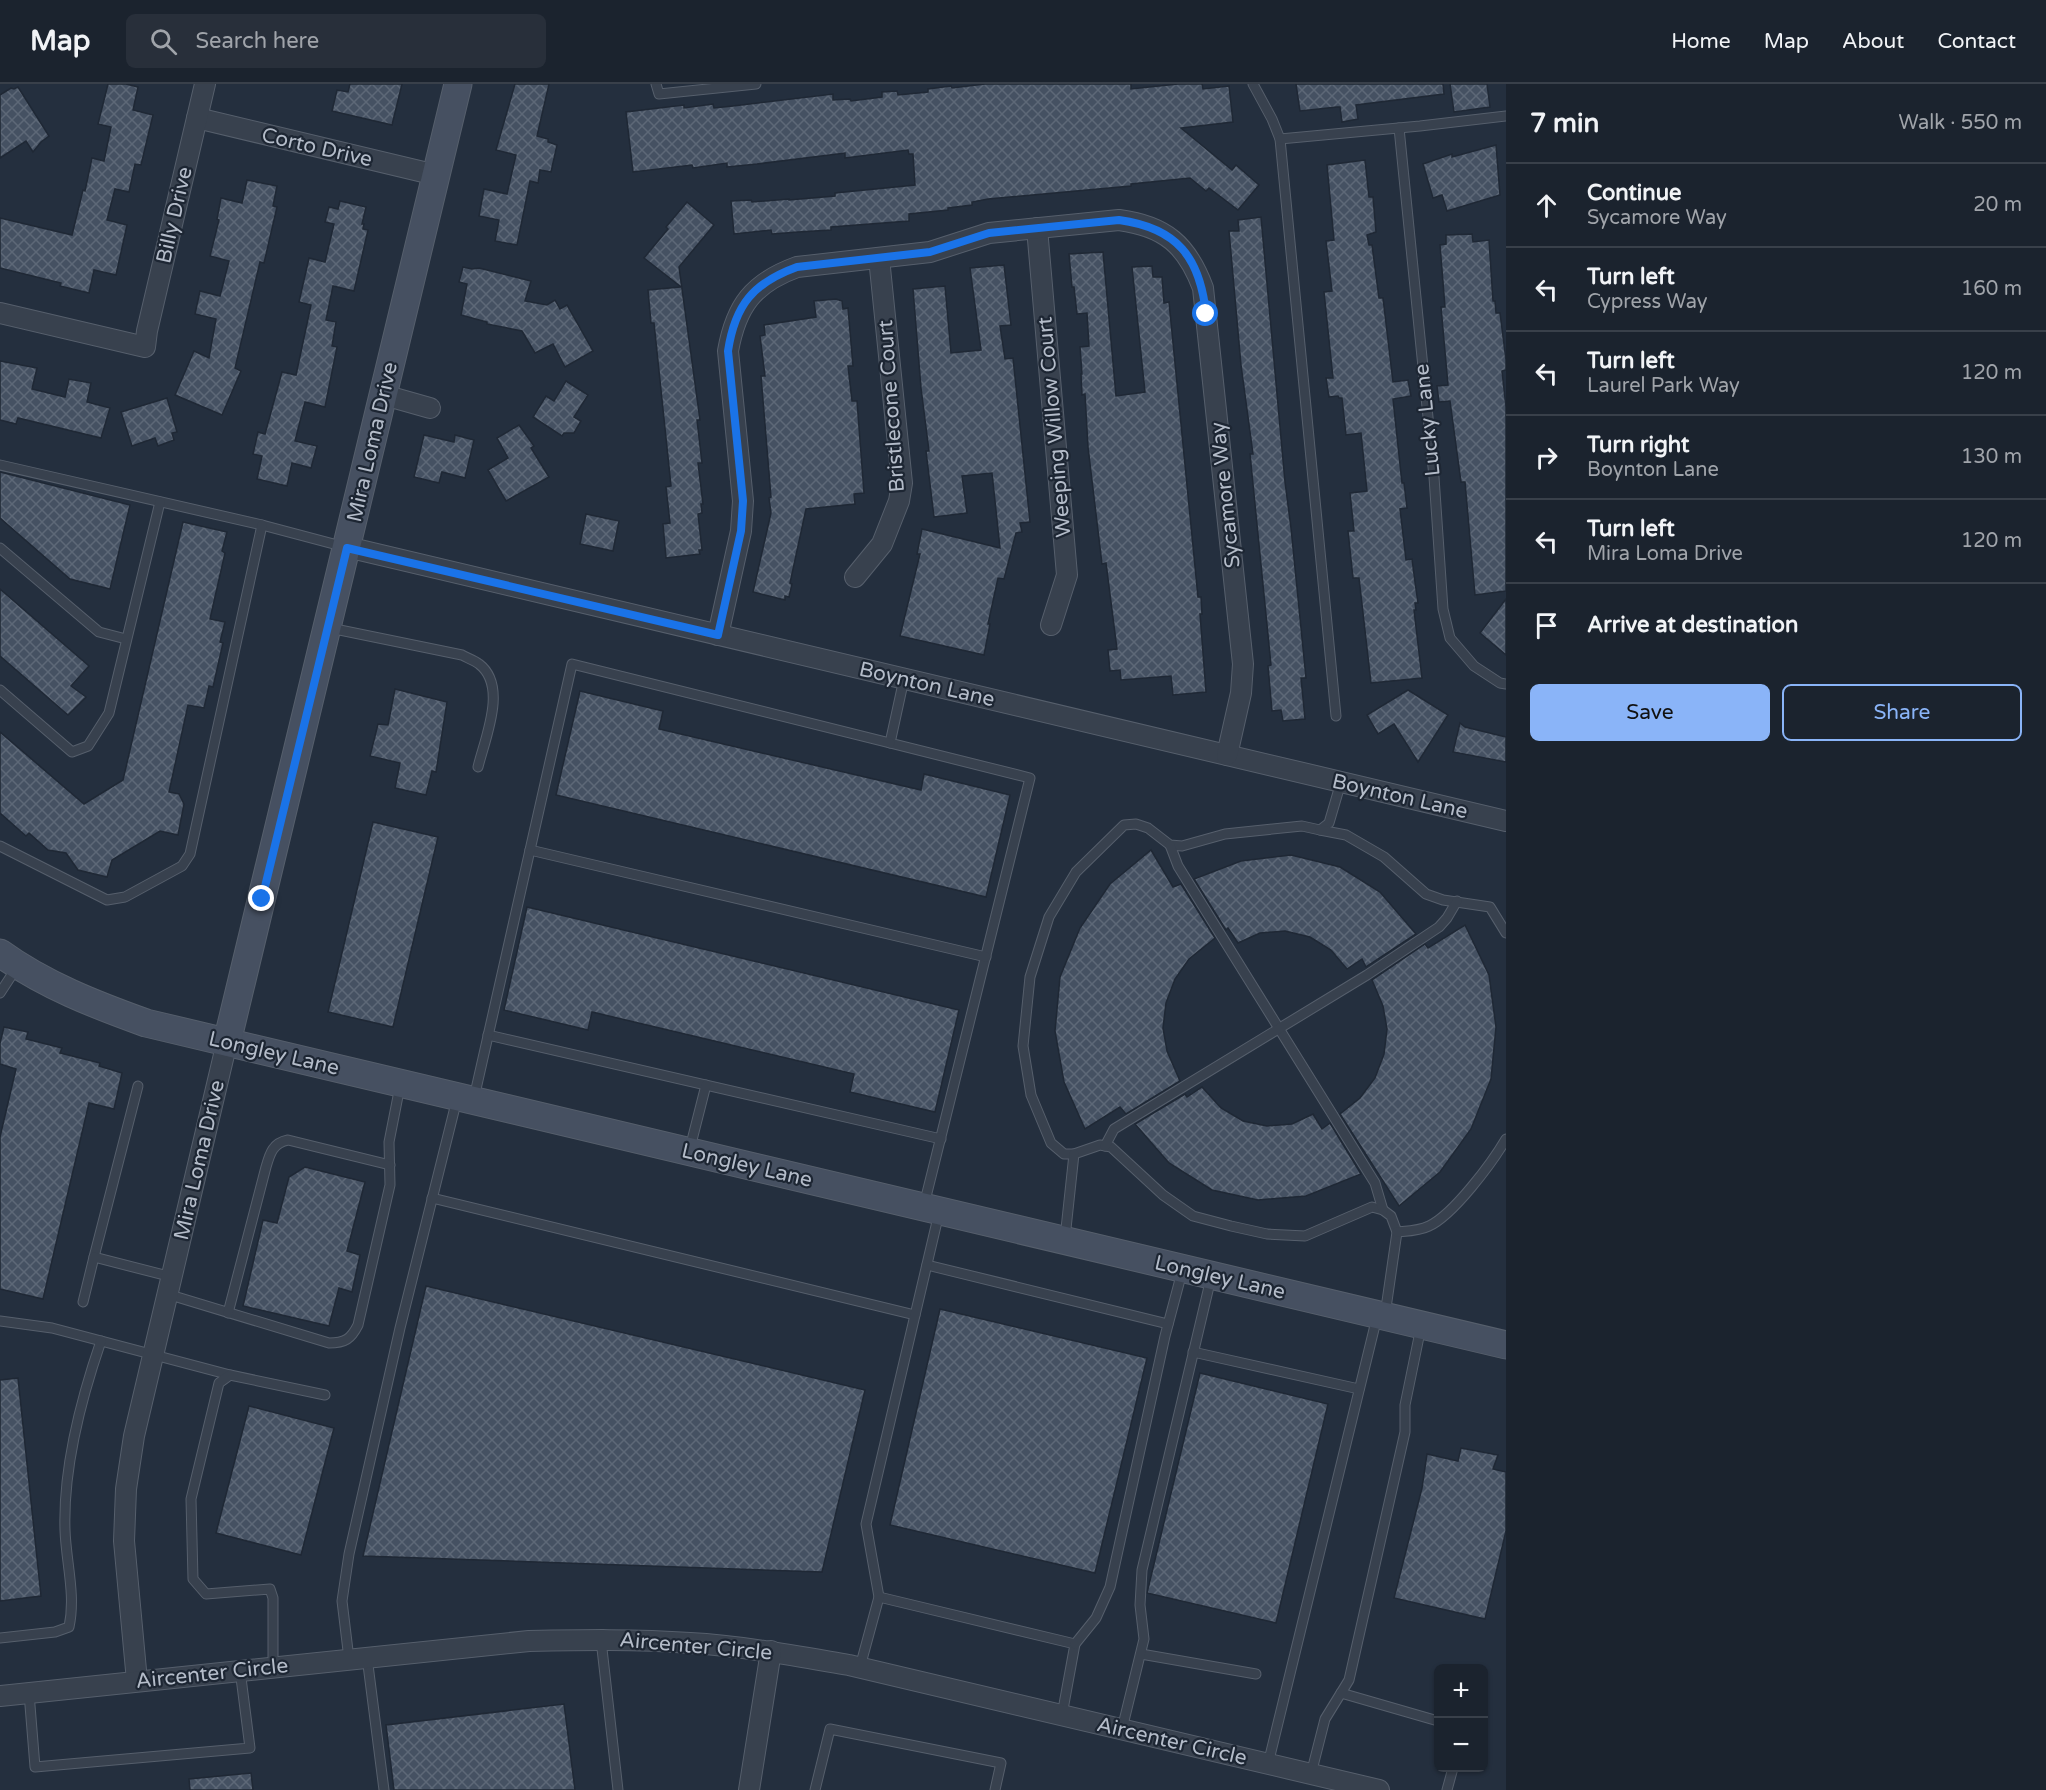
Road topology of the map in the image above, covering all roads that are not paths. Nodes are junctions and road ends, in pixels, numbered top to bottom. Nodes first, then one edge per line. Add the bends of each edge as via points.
1 (205, 84) edge
2 (458, 84) edge
3 (656, 84) edge
4 (756, 84) edge
5 (1253, 84) edge
6 (1506, 116) edge
7 (197, 118) junction
8 (1399, 128) junction
9 (1280, 139) junction
10 (436, 175) junction
11 (1036, 228) junction
12 (879, 258) junction
13 (0, 313) edge
14 (384, 395) junction
15 (430, 408) dead end
16 (0, 465) edge
17 (160, 502) junction
18 (262, 525) junction
19 (0, 548) edge
20 (347, 548) junction
21 (855, 577) dead end
22 (1051, 625) dead end
23 (328, 628) junction
24 (718, 635) junction
25 (126, 639) junction
26 (904, 679) junction
27 (1506, 684) edge
28 (0, 690) edge
29 (1336, 716) dead end
30 (890, 743) junction
31 (1227, 756) junction
32 (478, 767) dead end
33 (1341, 782) junction
34 (1506, 821) edge
35 (1320, 830) junction
36 (1170, 845) junction
37 (0, 846) edge
38 (530, 850) junction
39 (1457, 901) junction
40 (1506, 933) edge
41 (986, 957) junction
42 (9, 959) edge
43 (0, 993) edge
44 (1279, 1028) junction
45 (488, 1035) junction
46 (227, 1042) junction
47 (400, 1083) junction
48 (706, 1085) junction
49 (138, 1086) dead end
50 (466, 1099) junction
51 (941, 1139) junction
52 (1506, 1139) edge
53 (1105, 1146) junction
54 (689, 1150) junction
55 (1074, 1154) junction
56 (390, 1165) junction
57 (432, 1198) junction
58 (932, 1209) junction
59 (1383, 1210) junction
60 (1397, 1232) junction
61 (1065, 1240) junction
62 (94, 1257) junction
63 (927, 1266) junction
64 (1183, 1268) junction
65 (1211, 1275) junction
66 (169, 1286) junction
67 (83, 1302) dead end
68 (228, 1313) junction
69 (915, 1315) junction
70 (1381, 1315) junction
71 (0, 1321) edge
72 (1168, 1324) junction
73 (1421, 1325) junction
74 (101, 1341) junction
75 (1506, 1345) edge
76 (1193, 1352) junction
77 (153, 1354) junction
78 (231, 1375) junction
79 (1359, 1389) junction
80 (325, 1395) dead end
81 (879, 1598) junction
82 (0, 1638) edge
83 (601, 1640) junction
84 (1075, 1644) junction
85 (771, 1651) junction
86 (1141, 1654) junction
87 (358, 1658) junction
88 (273, 1667) junction
89 (860, 1667) junction
90 (240, 1670) junction
91 (1256, 1674) dead end
92 (137, 1681) junction
93 (29, 1693) junction
94 (1341, 1693) junction
95 (0, 1696) edge
96 (1062, 1715) junction
97 (1434, 1720) edge
98 (1122, 1729) junction
99 (1268, 1764) junction
100 (1452, 1772) edge
101 (1311, 1774) junction
102 (384, 1790) edge
103 (618, 1790) edge
104 (749, 1790) edge
105 (816, 1790) edge
106 (995, 1790) edge
107 (1379, 1790) edge
108 (1447, 1790) edge

1 - 7 street, Billy Drive
2 - 10 main road, Mira Loma Drive
3 - 4 lane via 659,94
5 - 9 lane
6 - 8 lane
7 - 10 street, Corto Drive
7 - 13 street, Billy Drive via 145,347
8 - 9 lane
8 - 27 lane, Lucky Lane via 1434,477 1443,609 1450,638 1474,666
9 - 29 lane
10 - 14 main road, Mira Loma Drive
11 - 12 street via 989,233 930,252
11 - 22 street, Weeping Willow Court via 1067,575
11 - 31 street, Sycamore Way via 1119,220 1140,223 1174,241 1196,268 1203,288 1243,664
12 - 21 street, Bristlecone Court via 902,483 882,544
12 - 24 street via 797,267 777,274 759,286 739,312 728,351 743,501 741,531
14 - 15 street
14 - 20 main road, Mira Loma Drive
16 - 17 lane
17 - 18 lane
17 - 25 lane
18 - 20 lane
18 - 37 lane via 190,854 182,866 125,897 107,900
19 - 25 lane via 99,632
20 - 23 main road, Mira Loma Drive
20 - 24 street, Boynton Lane
23 - 32 lane via 462,655 480,665 489,676 494,706
23 - 46 main road, Mira Loma Drive
24 - 26 street, Boynton Lane
25 - 28 lane via 109,713 88,746 72,752
26 - 30 lane
26 - 31 street, Boynton Lane
30 - 38 lane via 572,664
30 - 41 lane via 1030,778
31 - 33 street, Boynton Lane
33 - 34 street, Boynton Lane
33 - 35 lane via 1329,823
35 - 36 lane via 1302,826
35 - 39 lane via 1346,835 1384,857 1426,894
36 - 44 lane via 1178,866
36 - 55 lane via 1136,824 1124,825 1114,833 1076,872 1049,917 1030,977 1023,1046 1031,1095 1051,1143 1064,1154
38 - 41 lane
38 - 45 lane
39 - 40 lane via 1490,907
39 - 44 lane via 1439,927
41 - 51 lane
42 - 43 lane
42 - 46 main road, Longley Lane via 94,1004 147,1023
44 - 53 lane via 1114,1129
44 - 59 lane via 1375,1183
45 - 48 lane
45 - 50 lane
46 - 47 main road, Longley Lane
46 - 66 street, Mira Loma Drive
47 - 50 main road, Longley Lane
47 - 56 lane via 389,1142
48 - 51 lane
48 - 54 lane
49 - 62 lane
50 - 54 main road, Longley Lane
50 - 57 lane
51 - 58 lane
52 - 60 lane via 1442,1218 1417,1231
53 - 55 lane
53 - 59 lane via 1193,1216 1231,1226 1305,1236 1372,1207
54 - 58 main road, Longley Lane
55 - 61 lane
56 - 68 lane via 288,1140 271,1150
56 - 68 lane via 390,1185 358,1325 352,1336 342,1343 329,1343
57 - 69 lane
57 - 87 lane via 349,1554 342,1601
58 - 61 main road, Longley Lane
58 - 63 lane
59 - 60 lane via 1391,1216
60 - 70 lane
61 - 64 main road, Longley Lane
62 - 66 lane
62 - 67 lane
63 - 69 lane
63 - 72 lane
64 - 65 main road, Longley Lane
64 - 72 lane
65 - 70 main road, Longley Lane
65 - 76 lane
66 - 68 lane
66 - 77 street, Mira Loma Drive
69 - 81 lane via 866,1524
70 - 73 main road, Longley Lane
70 - 79 lane
71 - 74 lane via 52,1328
72 - 84 lane via 1110,1587 1096,1618
73 - 75 main road, Longley Lane
73 - 94 lane via 1405,1405 1405,1432 1349,1680
74 - 77 lane
74 - 82 lane via 70,1459 65,1529 72,1612 69,1627
76 - 79 lane
76 - 86 lane via 1142,1570
77 - 78 lane
77 - 92 street, Mira Loma Drive via 126,1489 124,1541
78 - 80 lane
78 - 88 lane via 219,1383 191,1498 193,1579 206,1593 270,1588
79 - 99 lane
81 - 84 lane
81 - 89 lane
83 - 85 street, Aircenter Circle
83 - 87 street, Aircenter Circle via 518,1642
83 - 103 lane
84 - 96 lane
85 - 89 street, Aircenter Circle
85 - 104 street
86 - 91 lane
86 - 98 lane
87 - 88 street, Aircenter Circle
87 - 102 lane
88 - 90 street, Aircenter Circle
89 - 96 street, Aircenter Circle
90 - 92 street, Aircenter Circle
90 - 93 lane via 250,1748 35,1767
92 - 93 street, Aircenter Circle
93 - 95 street, Aircenter Circle
94 - 97 lane
94 - 101 lane via 1325,1719
96 - 98 street, Aircenter Circle
98 - 99 street, Aircenter Circle
99 - 101 street, Aircenter Circle
100 - 108 lane
101 - 107 street, Aircenter Circle
105 - 106 lane via 830,1729 1001,1763

